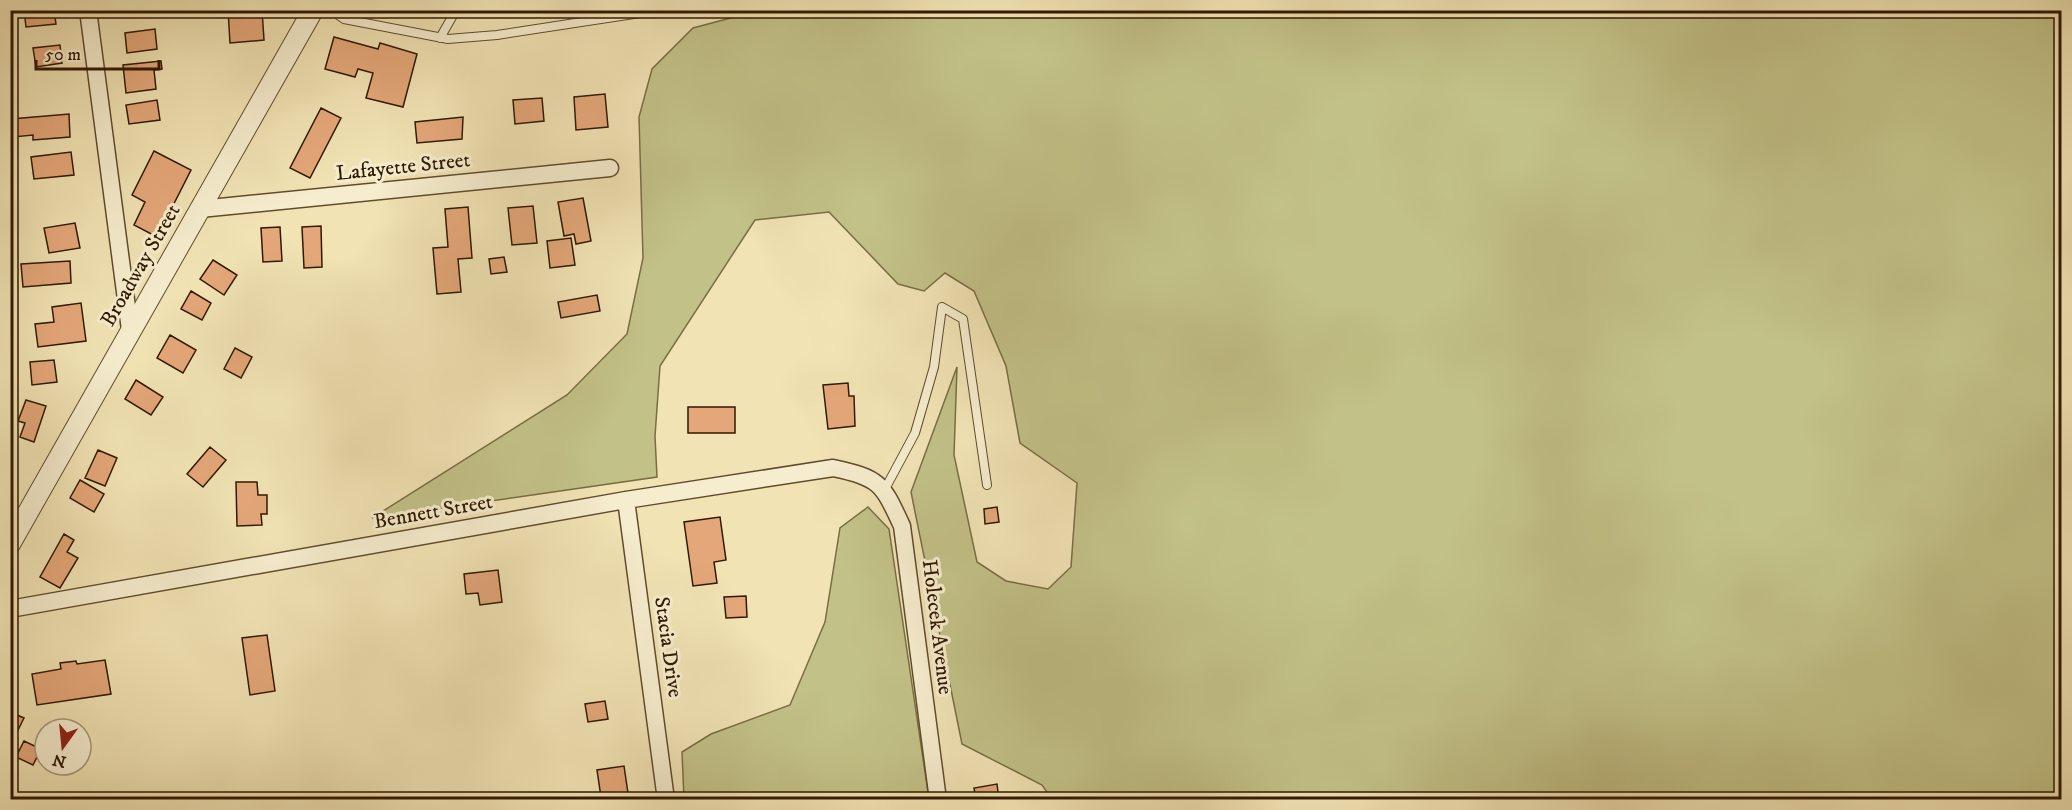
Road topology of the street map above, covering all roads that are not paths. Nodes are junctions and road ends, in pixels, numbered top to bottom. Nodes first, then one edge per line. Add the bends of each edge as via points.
1 (88, 10) edge
2 (313, 10) edge
3 (331, 10) edge
4 (456, 10) edge
5 (660, 10) edge
6 (595, 14) edge
7 (441, 38) junction
8 (610, 168) dead end
9 (200, 209) junction
10 (130, 330) junction
11 (987, 485) dead end
12 (885, 489) junction
13 (626, 500) junction
14 (10, 544) edge
15 (10, 609) edge
16 (666, 800) edge
17 (938, 800) edge

1 - 10 street
2 - 9 street, Broadway Street
3 - 7 lane via 344,19
4 - 7 lane
5 - 6 lane
6 - 7 lane via 497,35
8 - 9 street, Lafayette Street
9 - 10 street, Broadway Street
10 - 14 street, Broadway Street
11 - 12 lane via 963,319 942,307 934,367 915,433
12 - 13 street, Bennett Street via 865,475 833,468
12 - 17 street, Holecek Avenue via 902,526
13 - 15 street, Bennett Street
13 - 16 street, Stacia Drive

